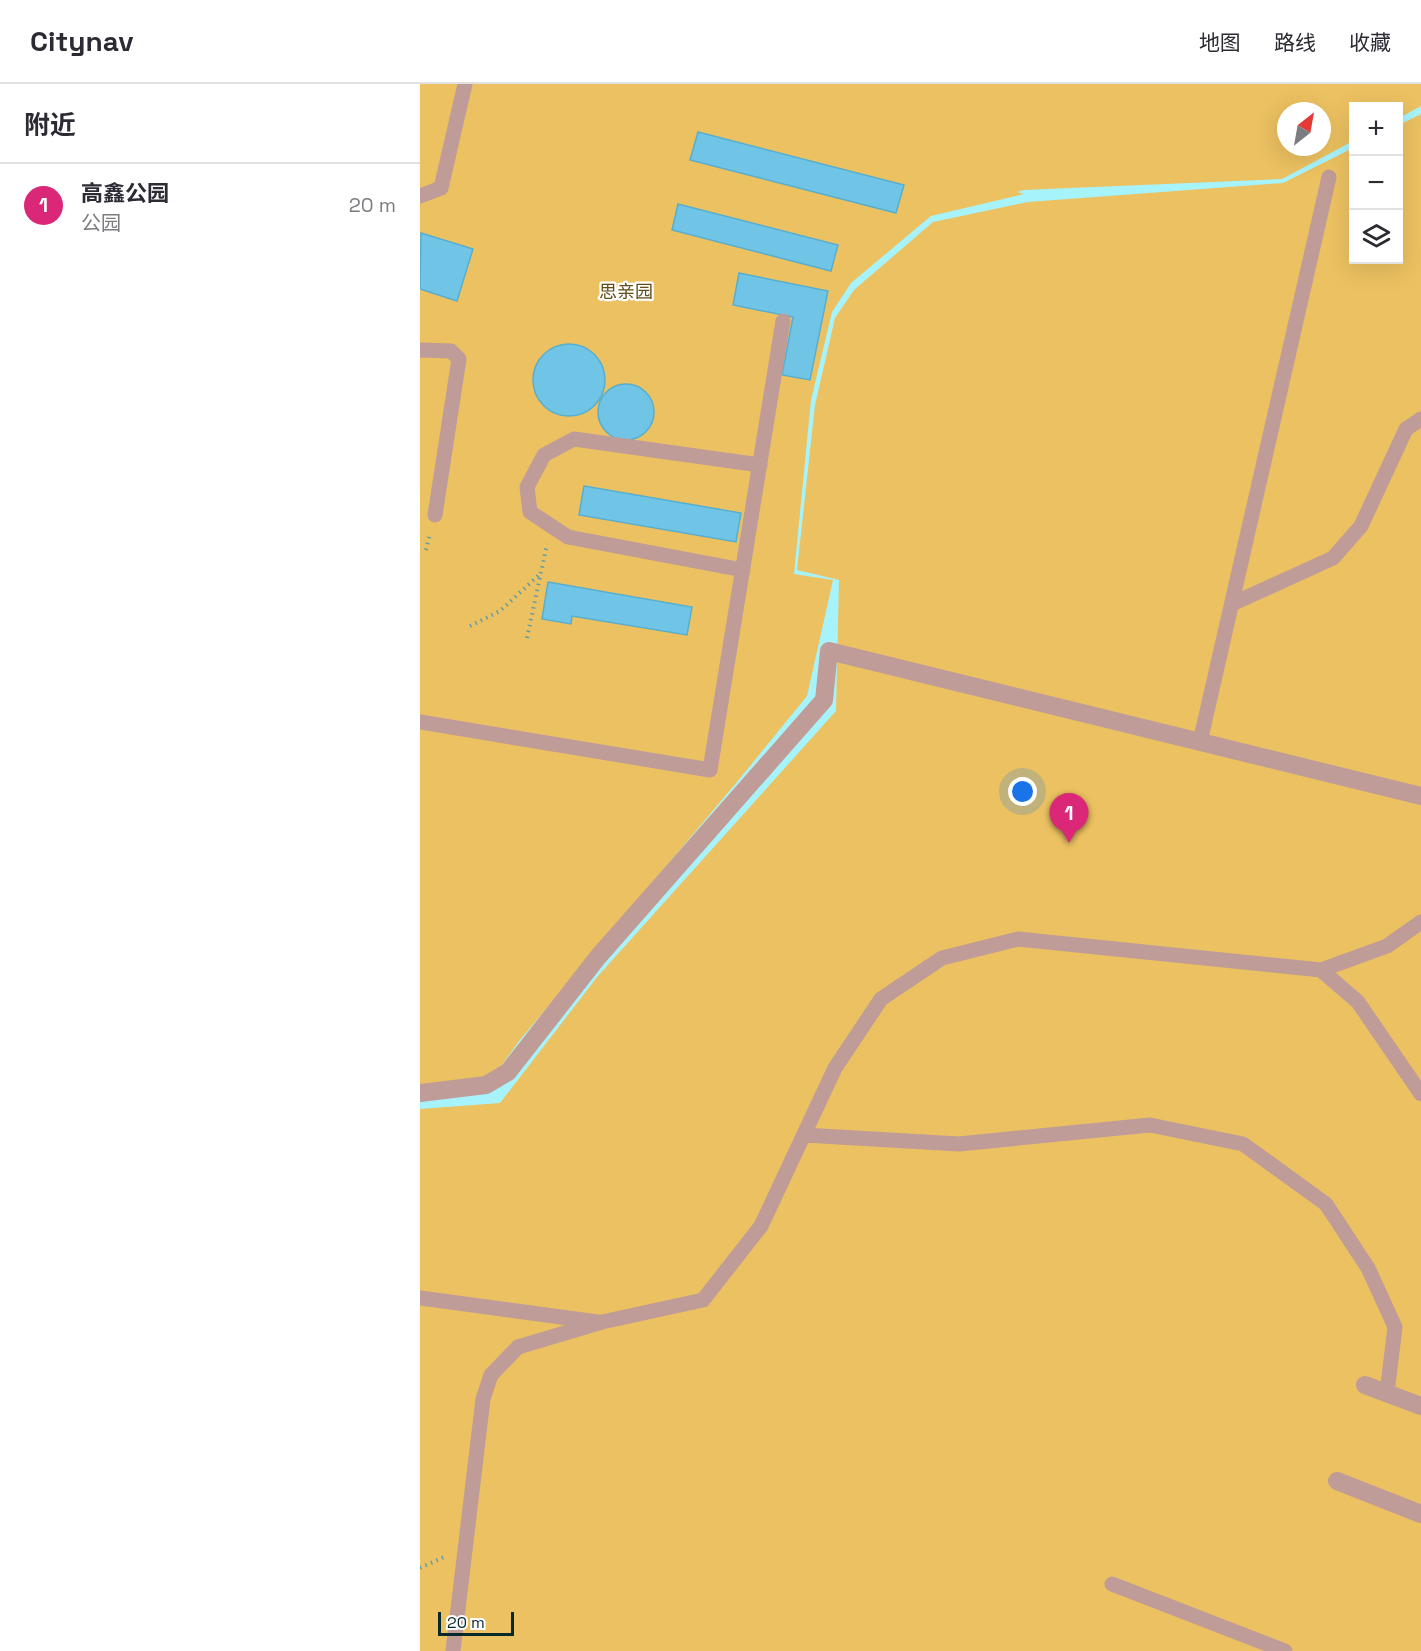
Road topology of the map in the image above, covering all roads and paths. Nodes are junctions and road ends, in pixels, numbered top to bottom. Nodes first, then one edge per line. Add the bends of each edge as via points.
1 (465, 84) edge
2 (1329, 177) dead end
3 (420, 195) edge
4 (783, 321) dead end
5 (420, 350) edge
6 (1421, 419) edge
7 (760, 465) junction
8 (435, 515) dead end
9 (550, 526) junction
10 (743, 570) junction
11 (541, 574) junction
12 (1232, 604) junction
13 (470, 627) dead end
14 (527, 638) dead end
15 (420, 722) edge
16 (1200, 742) junction
17 (1421, 796) edge
18 (1421, 922) edge
19 (1322, 970) junction
20 (420, 1093) edge
21 (1421, 1094) edge
22 (804, 1135) junction
23 (420, 1298) edge
24 (602, 1322) junction
25 (1365, 1385) dead end
26 (1387, 1393) junction
27 (1421, 1407) edge
28 (1337, 1481) dead end
29 (1421, 1514) edge
30 (1112, 1584) dead end
31 (453, 1651) edge
32 (1285, 1651) edge

1 - 3 lane via 441,188
2 - 12 lane
4 - 7 lane
5 - 8 lane via 451,351 459,359
6 - 12 lane via 1406,429 1361,526 1333,558
7 - 9 lane via 574,439 544,455 527,487 530,512
7 - 10 lane
9 - 10 lane via 568,537
9 - 11 path
10 - 15 lane via 711,770
11 - 13 path via 500,611
11 - 14 path
12 - 16 lane
16 - 17 street
16 - 20 street via 829,651 824,700 598,957 508,1072 486,1085
18 - 19 lane via 1387,946
19 - 21 lane via 1358,1002
19 - 22 lane via 1018,939 942,958 881,999 835,1068
22 - 24 lane via 761,1226 703,1300
22 - 26 lane via 959,1143 1150,1125 1244,1144 1326,1204 1368,1268 1395,1327
23 - 24 lane
24 - 31 lane via 518,1347 491,1375 483,1398
25 - 26 street
26 - 27 street
28 - 29 street
30 - 32 lane

